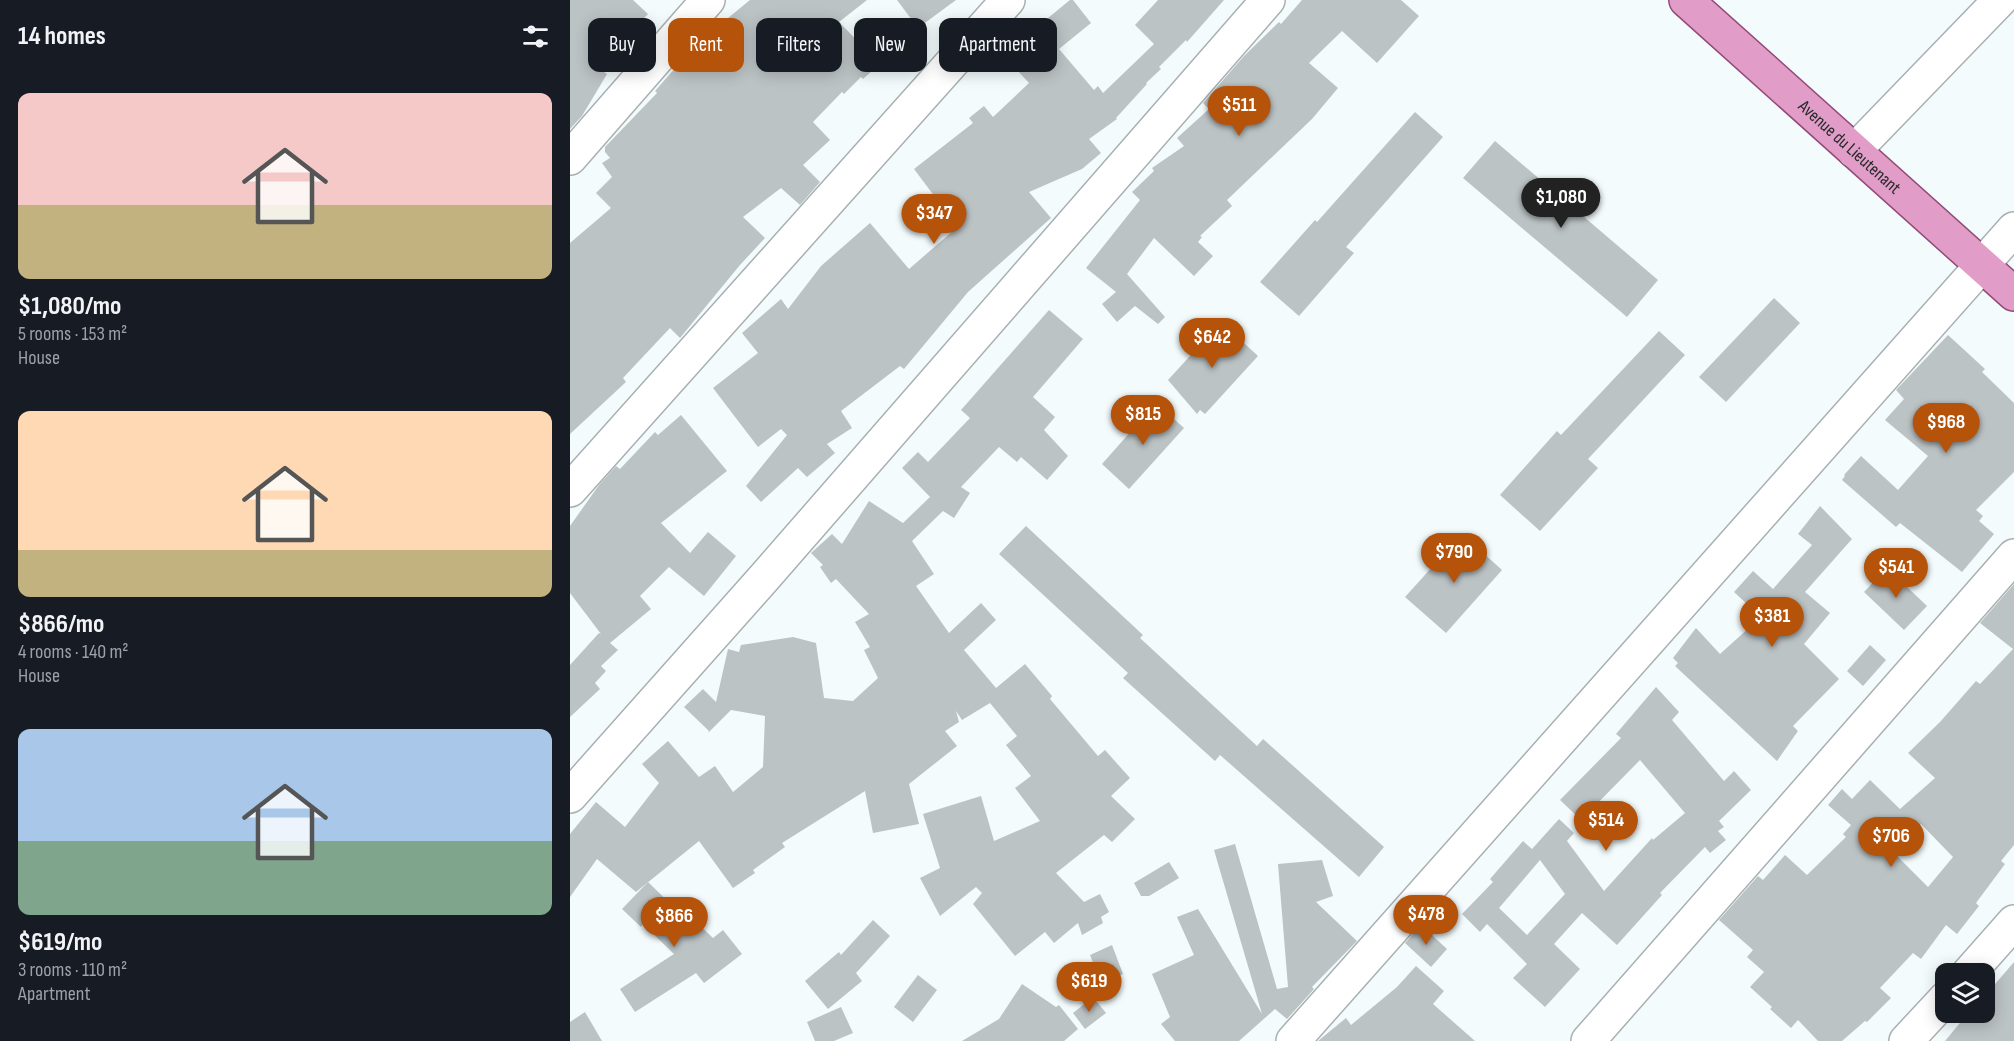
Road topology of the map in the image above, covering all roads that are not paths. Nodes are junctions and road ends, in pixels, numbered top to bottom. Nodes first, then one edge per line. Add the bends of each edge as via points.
1 (708, 0) edge
2 (1008, 0) edge
3 (1268, 0) edge
4 (1686, 0) edge
5 (2000, 0) edge
6 (1854, 151) junction
7 (570, 158) edge
8 (2014, 229) edge
9 (1982, 266) junction
10 (2014, 294) edge
11 (570, 490) edge
12 (2014, 556) edge
13 (570, 796) edge
14 (2014, 922) edge
15 (1978, 963) edge
16 (1935, 1010) edge
17 (1293, 1041) edge
18 (1588, 1041) edge
19 (1906, 1041) edge

1 - 7 street
2 - 11 street
3 - 13 street
4 - 6 main road, Avenue du Lieutenant
5 - 6 street
6 - 9 main road, Avenue du Lieutenant
8 - 9 street
9 - 10 main road, Avenue du Lieutenant
9 - 17 street
12 - 18 street
14 - 15 street
16 - 19 street

